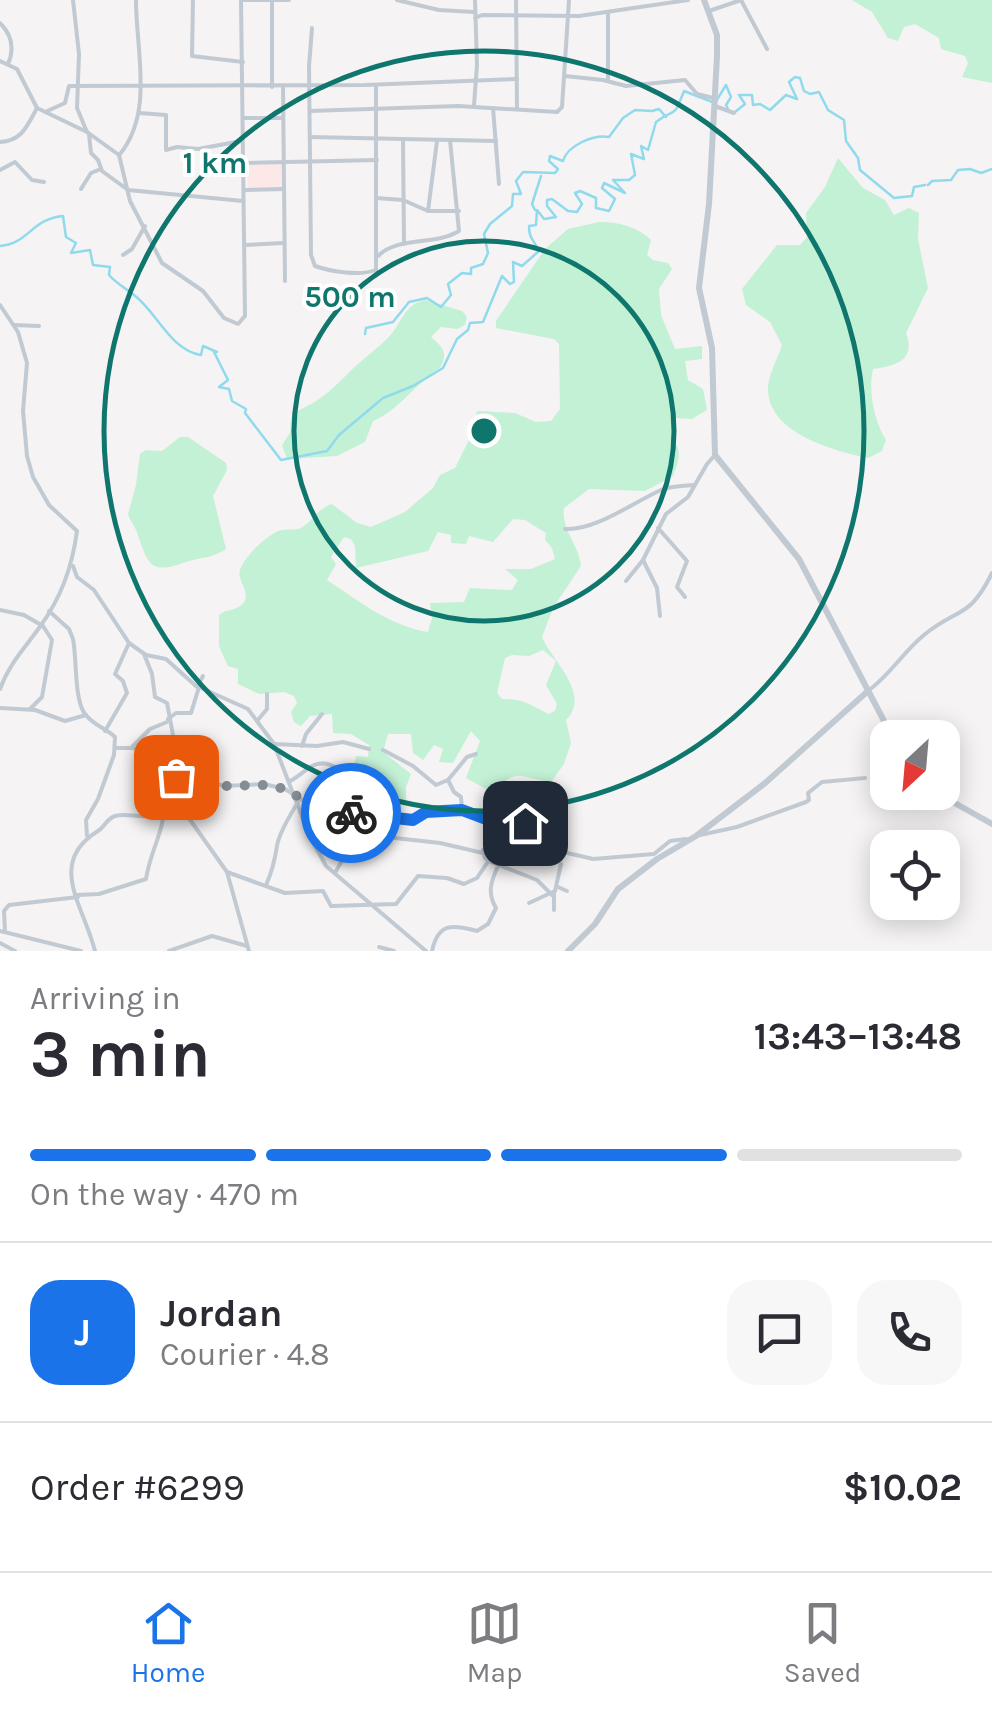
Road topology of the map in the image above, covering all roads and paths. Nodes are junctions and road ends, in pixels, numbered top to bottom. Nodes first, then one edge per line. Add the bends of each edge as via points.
1 (73, 0) edge
2 (136, 0) edge
3 (192, 0) edge
4 (288, 0) edge
5 (397, 0) edge
6 (475, 0) edge
7 (516, 0) edge
8 (569, 0) edge
9 (688, 0) edge
10 (704, 0) edge
11 (741, 0) edge
12 (272, 1) edge
13 (709, 11) junction
14 (608, 12) junction
15 (475, 15) junction
16 (518, 16) junction
17 (569, 17) junction
18 (0, 23) edge
19 (312, 28) dead end
20 (767, 49) dead end
21 (0, 61) edge
22 (243, 62) junction
23 (8, 64) junction
24 (565, 76) junction
25 (517, 79) junction
26 (474, 80) junction
27 (608, 81) junction
28 (376, 85) junction
29 (244, 86) junction
30 (272, 86) junction
31 (283, 86) junction
32 (310, 86) junction
33 (139, 87) junction
34 (78, 88) junction
35 (713, 102) junction
36 (474, 107) junction
37 (37, 108) junction
38 (493, 108) junction
39 (517, 108) junction
40 (310, 111) junction
41 (375, 111) junction
42 (45, 112) junction
43 (139, 112) junction
44 (734, 113) dead end
45 (243, 118) junction
46 (281, 118) junction
47 (88, 133) junction
48 (310, 137) junction
49 (376, 138) junction
50 (403, 139) junction
51 (437, 139) junction
52 (243, 140) junction
53 (450, 140) junction
54 (496, 141) junction
55 (0, 142) edge
56 (119, 155) junction
57 (378, 160) junction
58 (284, 162) junction
59 (311, 162) junction
60 (244, 163) junction
61 (101, 169) junction
62 (0, 170) edge
63 (44, 182) dead end
64 (499, 184) dead end
65 (81, 189) dead end
66 (284, 189) junction
67 (128, 190) junction
68 (244, 190) junction
69 (376, 198) junction
70 (403, 200) junction
71 (244, 201) junction
72 (428, 211) junction
73 (459, 211) junction
74 (145, 226) junction
75 (283, 243) junction
76 (404, 244) junction
77 (245, 245) junction
78 (123, 255) dead end
79 (377, 257) junction
80 (285, 281) dead end
81 (0, 305) edge
82 (14, 325) junction
83 (38, 326) dead end
84 (716, 455) junction
85 (695, 484) junction
86 (658, 528) junction
87 (565, 530) dead end
88 (643, 560) junction
89 (72, 562) junction
90 (992, 573) edge
91 (626, 581) dead end
92 (686, 597) dead end
93 (0, 610) edge
94 (49, 612) junction
95 (660, 616) dead end
96 (41, 625) junction
97 (128, 643) junction
98 (144, 654) junction
99 (0, 670) edge
100 (8, 670) junction
101 (203, 676) dead end
102 (199, 688) junction
103 (0, 689) edge
104 (868, 691) junction
105 (267, 694) dead end
106 (0, 708) edge
107 (30, 709) junction
108 (322, 714) dead end
109 (86, 715) junction
110 (168, 720) junction
111 (883, 720) edge
112 (257, 721) junction
113 (105, 731) junction
114 (274, 744) junction
115 (302, 746) junction
116 (115, 748) junction
117 (132, 748) junction
118 (368, 749) dead end
119 (383, 750) dead end
120 (476, 754) dead end
121 (166, 761) junction
122 (173, 764) junction
123 (194, 773) junction
124 (176, 777) junction
125 (865, 778) dead end
126 (448, 780) junction
127 (290, 781) junction
128 (359, 784) dead end
129 (172, 789) junction
130 (296, 795) junction
131 (166, 800) junction
132 (298, 802) junction
133 (376, 806) dead end
134 (960, 806) edge
135 (462, 810) junction
136 (383, 816) junction
137 (398, 817) junction
138 (992, 824) edge
139 (383, 826) junction
140 (87, 836) junction
141 (696, 836) junction
142 (489, 860) junction
143 (561, 864) dead end
144 (498, 866) junction
145 (227, 872) junction
146 (335, 873) junction
147 (237, 877) junction
148 (266, 885) junction
149 (231, 886) junction
150 (567, 891) dead end
151 (555, 892) junction
152 (77, 896) junction
153 (529, 903) dead end
154 (374, 906) junction
155 (554, 910) dead end
156 (2, 931) edge
157 (38, 940) junction
158 (0, 942) edge
159 (378, 947) dead end
160 (248, 948) edge
161 (15, 951) edge
162 (36, 951) edge
163 (80, 951) edge
164 (95, 951) edge
165 (169, 951) edge
166 (394, 951) edge
167 (429, 951) edge
168 (568, 951) edge

1 - 34 street
2 - 33 street
3 - 22 street via 192,56
4 - 12 street
5 - 15 street
6 - 15 street
7 - 16 street
8 - 17 street
9 - 14 street
10 - 13 street
11 - 13 street
11 - 20 street
12 - 22 street via 241,0
12 - 30 street
13 - 35 street via 717,37
14 - 17 street
14 - 27 street
15 - 16 street
15 - 26 street
16 - 17 street
16 - 25 street
17 - 24 street
18 - 23 street via 14,48
19 - 32 street
21 - 23 street
22 - 29 street
23 - 37 street via 21,74
24 - 27 street
24 - 39 street via 560,110
25 - 26 street
25 - 39 street
26 - 28 street
26 - 36 street
27 - 35 street via 626,86 685,80
28 - 32 street
28 - 41 street
29 - 30 street
29 - 33 street
29 - 45 street
30 - 31 street
31 - 32 street
31 - 46 street
32 - 40 street
33 - 34 street
33 - 43 street
34 - 42 street via 69,86 65,104
34 - 47 street via 76,108
35 - 44 street
35 - 84 street via 699,288 712,348
36 - 38 street
36 - 41 street
37 - 42 street
37 - 55 street via 23,134
38 - 39 street
38 - 54 street
40 - 41 street
40 - 48 street
41 - 49 street
42 - 47 street
43 - 52 street via 166,115 166,150
43 - 56 street
45 - 46 street
45 - 52 street
46 - 58 street
47 - 56 street
47 - 61 street
48 - 49 street
48 - 59 street
49 - 50 street
49 - 57 street
50 - 51 street
50 - 70 street
51 - 53 street
51 - 72 street
52 - 60 street
53 - 54 street
53 - 73 street
54 - 64 street
56 - 67 street
57 - 59 street
57 - 69 street
58 - 59 street
58 - 60 street
58 - 66 street
59 - 79 street via 312,262 322,269 370,273
60 - 68 street
61 - 65 street
61 - 67 street
62 - 63 street via 15,162 32,180
66 - 68 street
66 - 75 street
67 - 71 street
67 - 74 street
68 - 71 street
69 - 70 street
69 - 79 street
70 - 72 street
70 - 76 street
71 - 77 street
72 - 73 street
73 - 76 street via 456,234
74 - 77 street via 162,263 238,324 245,316
74 - 78 street
75 - 77 street
75 - 80 street
76 - 79 street
81 - 82 street
82 - 83 street
82 - 89 street via 27,366 27,456 49,504 76,528
84 - 85 street
84 - 104 street via 799,559
85 - 86 street
85 - 87 street via 665,488 600,522
86 - 88 street
86 - 92 street via 687,561 676,587
88 - 91 street
88 - 95 street via 657,588
89 - 94 street
89 - 97 street
90 - 104 street via 976,602 923,636
93 - 96 street
94 - 96 street
94 - 109 street via 72,633
96 - 100 street
96 - 107 street via 53,647 42,697
97 - 98 street
97 - 113 street via 115,674 127,693
98 - 102 street via 166,659
98 - 110 street
99 - 100 street
100 - 103 street
101 - 102 street
102 - 110 street via 191,713
102 - 112 street via 240,703
104 - 111 street
104 - 141 street
105 - 112 street
106 - 107 street
107 - 109 street via 65,721
108 - 115 street
109 - 113 street
110 - 117 street
110 - 122 street
112 - 114 street
113 - 116 street via 114,734
114 - 115 street
114 - 127 street
115 - 118 street via 343,742
116 - 117 street
116 - 140 street via 86,820
117 - 121 street
119 - 126 street via 436,784
120 - 126 street
121 - 122 street
121 - 124 street
122 - 123 street
123 - 124 street
123 - 130 street via 223,786 264,784
124 - 129 street
125 - 141 street via 822,782 806,802
126 - 135 street
127 - 128 street via 330,764
127 - 130 street
129 - 131 street
129 - 145 street
130 - 132 street
130 - 136 street via 332,811
131 - 140 street via 146,816 113,816
131 - 152 street via 146,879
132 - 146 street via 318,854
132 - 148 street
133 - 136 street
134 - 138 street
135 - 137 street
135 - 141 street via 494,822 523,822 542,847 592,860 654,854 670,841
136 - 137 street
137 - 139 street
139 - 142 street via 395,838 483,852
139 - 146 street via 356,836
140 - 152 street via 70,864
141 - 168 street via 618,890
142 - 144 street
142 - 154 street via 478,878 464,884 418,876 400,902
143 - 151 street
144 - 151 street
144 - 167 street via 490,896 496,908 488,924 477,931 441,931
145 - 147 street
145 - 149 street
146 - 154 street
147 - 148 street
147 - 149 street
148 - 154 street via 284,893 323,890 331,906
149 - 160 street
150 - 151 street
151 - 153 street
151 - 155 street
152 - 156 street via 9,905
152 - 164 street
154 - 167 street
156 - 157 street
157 - 162 street
157 - 163 street
158 - 161 street
159 - 166 street
160 - 165 street via 212,936

